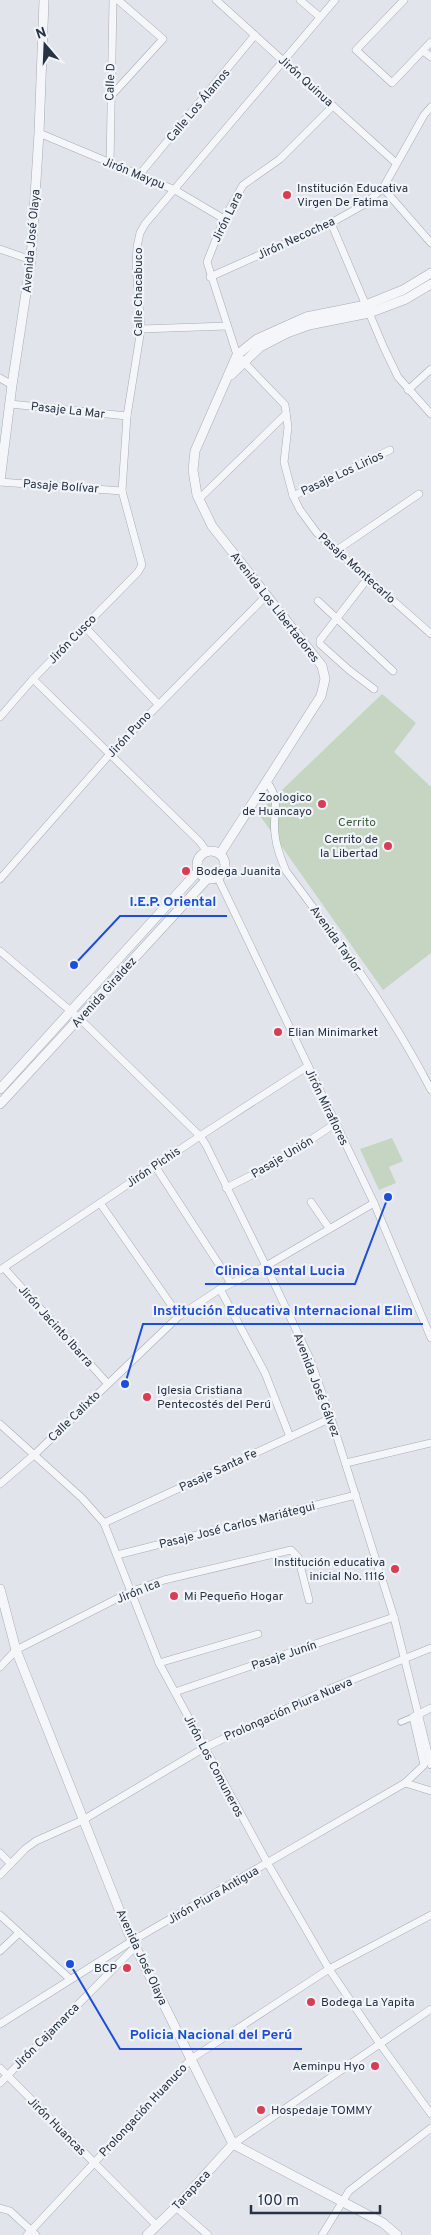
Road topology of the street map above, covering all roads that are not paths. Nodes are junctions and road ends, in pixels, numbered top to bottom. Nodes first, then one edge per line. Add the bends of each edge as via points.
1 (44, 0) edge
2 (113, 0) edge
3 (118, 0) edge
4 (216, 0) edge
5 (300, 0) edge
6 (335, 0) edge
7 (404, 0) edge
8 (320, 17) junction
9 (255, 35) junction
10 (431, 42) edge
11 (423, 51) junction
12 (431, 57) edge
13 (283, 61) junction
14 (110, 97) junction
15 (333, 106) junction
16 (431, 107) edge
17 (40, 134) junction
18 (396, 162) junction
19 (110, 164) junction
20 (140, 174) junction
21 (383, 188) junction
22 (174, 190) junction
23 (224, 219) junction
24 (331, 223) junction
25 (431, 243) edge
26 (0, 249) edge
27 (31, 260) junction
28 (431, 273) edge
29 (210, 277) junction
30 (431, 284) edge
31 (367, 309) junction
32 (227, 326) junction
33 (141, 329) junction
34 (240, 358) junction
35 (431, 369) edge
36 (0, 378) edge
37 (12, 385) junction
38 (408, 390) junction
39 (10, 404) junction
40 (286, 414) junction
41 (431, 414) edge
42 (127, 416) junction
43 (390, 450) dead end
44 (0, 482) edge
45 (122, 491) junction
46 (419, 494) dead end
47 (293, 496) junction
48 (199, 499) junction
49 (337, 550) junction
50 (142, 561) joint
51 (368, 578) junction
52 (266, 596) junction
53 (318, 601) dead end
54 (337, 619) junction
55 (85, 627) junction
56 (431, 634) edge
57 (393, 671) dead end
58 (33, 680) junction
59 (374, 689) dead end
60 (158, 704) junction
61 (0, 717) edge
62 (110, 754) junction
63 (267, 782) junction
64 (207, 852) junction
65 (220, 854) junction
66 (198, 871) junction
67 (218, 878) junction
68 (0, 879) edge
69 (207, 879) junction
70 (0, 951) edge
71 (71, 1012) junction
72 (80, 1019) junction
73 (308, 1066) junction
74 (0, 1089) edge
75 (431, 1090) edge
76 (0, 1104) edge
77 (336, 1123) junction
78 (200, 1136) junction
79 (155, 1166) junction
80 (226, 1188) junction
81 (311, 1202) dead end
82 (100, 1203) junction
83 (374, 1203) junction
84 (329, 1228) junction
85 (266, 1266) junction
86 (2, 1269) edge
87 (232, 1283) junction
88 (220, 1290) junction
89 (179, 1316) junction
90 (431, 1338) edge
91 (108, 1384) junction
92 (331, 1418) junction
93 (0, 1424) edge
94 (290, 1436) junction
95 (431, 1443) edge
96 (35, 1454) junction
97 (346, 1463) junction
98 (0, 1484) edge
99 (356, 1495) junction
100 (104, 1523) junction
101 (117, 1555) junction
102 (0, 1589) edge
103 (130, 1592) junction
104 (309, 1600) dead end
105 (0, 1616) edge
106 (394, 1617) junction
107 (8, 1622) junction
108 (258, 1634) dead end
109 (431, 1648) edge
110 (16, 1650) junction
111 (406, 1659) junction
112 (159, 1663) junction
113 (0, 1667) edge
114 (175, 1692) junction
115 (431, 1708) edge
116 (416, 1715) junction
117 (401, 1722) dead end
118 (204, 1748) junction
119 (431, 1765) edge
120 (405, 1783) junction
121 (431, 1791) edge
122 (83, 1820) junction
123 (0, 1853) edge
124 (11, 1864) junction
125 (268, 1864) junction
126 (0, 1875) edge
127 (0, 1915) edge
128 (431, 1915) edge
129 (19, 1933) junction
130 (134, 1944) junction
131 (0, 1951) edge
132 (329, 1969) junction
133 (70, 1979) junction
134 (431, 2009) edge
135 (0, 2024) edge
136 (380, 2044) junction
137 (191, 2059) junction
138 (0, 2068) edge
139 (7, 2076) junction
140 (0, 2083) edge
141 (431, 2114) edge
142 (431, 2128) edge
143 (233, 2144) junction
144 (94, 2163) junction
145 (343, 2202) junction
146 (176, 2207) junction
147 (0, 2208) edge
148 (157, 2226) junction
149 (31, 2234) edge
150 (147, 2235) edge
151 (208, 2235) edge
152 (322, 2235) edge
153 (397, 2235) edge

1 - 17 street, Avenida José Olaya
2 - 14 street, Calle D
3 - 14 street via 163,39
4 - 9 street, Jirón Quinua
5 - 8 street
6 - 8 street, Calle Chacabuco
7 - 11 street via 356,50 392,83
8 - 13 street, Calle Chacabuco
9 - 13 street, Jirón Quinua
9 - 20 street, Calle Los Álamos
10 - 11 street
11 - 12 street
13 - 15 street, Jirón Quinua
13 - 22 street, Calle Chacabuco
14 - 19 street, Calle D
15 - 18 street, Jirón Quinua
15 - 23 street, Jirón Lara via 280,159 243,185
16 - 18 street, Jirón Necochea
17 - 19 street, Jirón Maypu
17 - 27 street, Avenida José Olaya
18 - 21 street, Jirón Necochea
19 - 20 street, Jirón Maypu
20 - 22 street, Jirón Maypu
21 - 24 street, Jirón Necochea via 365,204
21 - 25 street
22 - 23 street, Jirón Maypu
22 - 33 street, Calle Chacabuco via 140,233 136,266
23 - 29 street, Jirón Lara via 207,262
24 - 29 street, Jirón Necochea
24 - 31 street
26 - 27 street
27 - 37 street, Avenida José Olaya
28 - 31 street, Avenida Los Libertadores
29 - 32 street, Jirón Lara
30 - 31 street, Avenida Los Libertadores via 406,298
31 - 34 street, Avenida Los Libertadores via 308,325
31 - 38 street via 398,377
32 - 33 street
32 - 34 street, Jirón Lara
33 - 42 street, Calle Chacabuco
34 - 40 street, Pasaje Montecarlo via 285,405
34 - 48 street, Avenida Los Libertadores via 195,451 193,470
35 - 38 street
36 - 37 street
37 - 39 street, Avenida José Olaya
38 - 41 street
39 - 42 street, Pasaje La Mar
39 - 44 street, Avenida José Olaya
40 - 47 street, Pasaje Montecarlo via 288,427 284,462
40 - 48 street
42 - 45 street, Calle Chacabuco
43 - 47 street, Pasaje Los Lirios
44 - 45 street, Pasaje Bolívar
45 - 50 street, Calle Chacabuco
46 - 49 street
47 - 49 street, Pasaje Montecarlo via 318,533
48 - 52 street, Avenida Los Libertadores via 212,526
49 - 51 street, Pasaje Montecarlo
50 - 55 street, Jirón Cusco via 138,572
51 - 54 street
51 - 56 street, Pasaje Montecarlo
52 - 60 street, Jirón Puno
52 - 63 street, Avenida Los Libertadores via 322,666 325,679 321,696
53 - 54 street
54 - 57 street
54 - 59 street via 320,644
55 - 58 street, Jirón Cusco
55 - 60 street
58 - 61 street, Jirón Cusco
58 - 62 street
60 - 62 street, Jirón Puno
62 - 64 street
62 - 68 street, Jirón Puno
63 - 65 street, Avenida Los Libertadores
63 - 75 street, Avenida Taylor via 276,799 274,833 286,872 357,966 399,1030
64 - 65 street
64 - 66 street via 198,859
65 - 67 street via 225,868
66 - 69 street
66 - 71 street, Avenida Giraldez
67 - 69 street
67 - 73 street, Jirón Miraflores
69 - 72 street, Avenida Giraldez
70 - 71 street, Avenida José Gálvez
71 - 72 street, Avenida José Gálvez
71 - 74 street, Avenida Giraldez
72 - 76 street, Avenida Giraldez
72 - 78 street, Avenida José Gálvez
73 - 77 street, Jirón Miraflores
73 - 78 street, Jirón Pichis
77 - 80 street, Pasaje Unión via 276,1163
77 - 83 street, Jirón Miraflores
78 - 79 street, Jirón Pichis
78 - 80 street, Avenida José Gálvez
79 - 82 street, Jirón Pichis
79 - 87 street
80 - 85 street, Avenida José Gálvez
81 - 84 street
82 - 86 street, Jirón Pichis
82 - 89 street
83 - 84 street, Calle Calixto
83 - 90 street, Jirón Miraflores
84 - 85 street, Calle Calixto
85 - 87 street, Calle Calixto
85 - 92 street, Avenida José Gálvez via 310,1359
86 - 91 street, Jirón Jacinto Ibarra
87 - 88 street, Calle Calixto
88 - 89 street, Calle Calixto
88 - 94 street via 265,1373
89 - 91 street, Calle Calixto
91 - 96 street, Calle Calixto
92 - 94 street, Pasaje Santa Fe
92 - 97 street, Avenida José Gálvez
93 - 96 street, Jirón Los Comuneros
94 - 100 street, Pasaje Santa Fe
95 - 97 street
96 - 98 street, Calle Calixto
96 - 100 street, Jirón Los Comuneros
97 - 99 street, Avenida José Gálvez
99 - 101 street, Pasaje José Carlos Mariátegui
99 - 106 street, Avenida José Gálvez
100 - 101 street, Jirón Los Comuneros
101 - 103 street, Jirón Los Comuneros
102 - 107 street, Avenida José Olaya
103 - 104 street, Jirón Ica via 164,1580 291,1550 298,1557
103 - 110 street, Jirón Ica
103 - 112 street, Jirón Los Comuneros
105 - 107 street
106 - 111 street, Avenida José Gálvez
106 - 114 street, Pasaje Junín
107 - 110 street, Avenida José Olaya
108 - 112 street
109 - 111 street, Prolongación Piura Nueva
110 - 113 street, Jirón Ica
110 - 122 street, Avenida José Olaya
111 - 116 street, Avenida José Gálvez
111 - 118 street, Prolongación Piura Nueva via 317,1694
112 - 114 street, Jirón Los Comuneros
114 - 118 street, Jirón Los Comuneros
115 - 116 street
116 - 117 street
116 - 119 street, Avenida José Gálvez
116 - 120 street, Jirón Piura Antigua via 424,1765
118 - 122 street, Prolongación Piura Nueva
118 - 125 street, Jirón Los Comuneros
120 - 121 street
120 - 125 street, Jirón Piura Antigua
122 - 124 street, Prolongación Piura Nueva via 36,1842
122 - 130 street, Avenida José Olaya
123 - 124 street
124 - 126 street, Prolongación Piura Nueva
125 - 130 street, Jirón Piura Antigua
125 - 132 street, Jirón Los Comuneros
127 - 129 street
128 - 132 street, Prolongación Huanuco
129 - 131 street
129 - 133 street
130 - 133 street, Jirón Piura Antigua
130 - 137 street, Avenida José Olaya
130 - 139 street, Jirón Cajamarca
132 - 136 street, Jirón Los Comuneros
132 - 137 street, Prolongación Huanuco
133 - 135 street, Jirón Piura Antigua
134 - 136 street
136 - 141 street, Jirón Los Comuneros
136 - 143 street
137 - 143 street, Avenida José Olaya
137 - 144 street, Prolongación Huanuco
138 - 139 street, Jirón Huancas
139 - 140 street, Jirón Cajamarca
139 - 144 street, Jirón Huancas
142 - 145 street via 349,2191
143 - 145 street
143 - 146 street, Tarapaca
144 - 148 street, Jirón Huancas
144 - 149 street, Prolongación Huanuco
145 - 152 street
145 - 153 street
146 - 148 street, Tarapaca
146 - 151 street
147 - 149 street via 10,2211
148 - 150 street, Tarapaca

